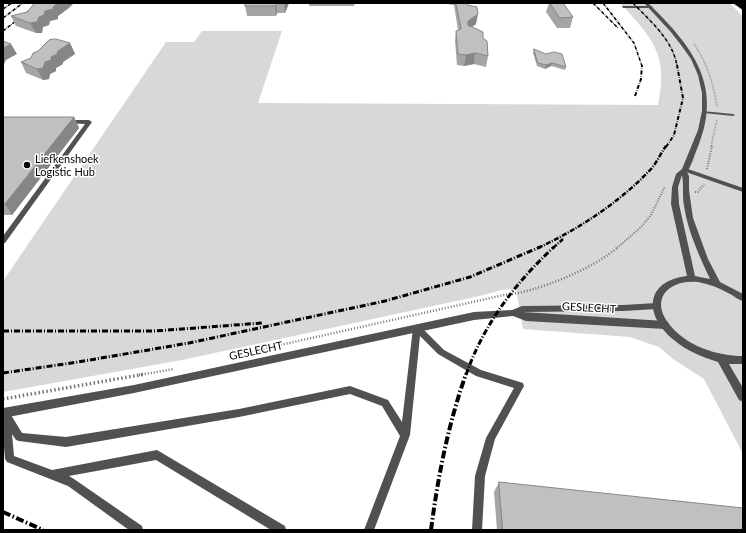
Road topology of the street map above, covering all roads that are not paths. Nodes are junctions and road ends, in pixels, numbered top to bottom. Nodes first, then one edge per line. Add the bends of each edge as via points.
1 (736, 3) edge
2 (649, 5) edge
3 (623, 7) dead end
4 (743, 8) edge
5 (704, 112) junction
6 (734, 115) dead end
7 (58, 122) edge
8 (684, 171) junction
9 (743, 190) edge
10 (6, 234) edge
11 (3, 241) edge
12 (692, 279) junction
13 (717, 284) junction
14 (743, 298) edge
15 (657, 306) junction
16 (513, 313) junction
17 (665, 325) junction
18 (417, 328) junction
19 (722, 360) junction
20 (743, 360) edge
21 (743, 397) edge
22 (4, 413) edge
23 (404, 435) junction
24 (51, 475) junction
25 (138, 530) edge
26 (281, 530) edge
27 (369, 530) edge
28 (477, 530) edge

1 - 4 highway
2 - 3 lane
2 - 5 street via 680,38 693,58 699,70 704,92
5 - 6 lane
5 - 8 street via 701,130
7 - 10 lane via 89,122
8 - 9 lane
8 - 12 street via 679,174 675,187 675,204
8 - 13 street via 689,215 702,255
10 - 11 lane
12 - 13 street
12 - 15 street via 677,280 665,285 658,294
13 - 14 street
15 - 16 street, GESLECHT via 522,309
15 - 17 street
16 - 17 street, GESLECHT via 526,317
16 - 18 street, GESLECHT via 480,316
17 - 19 street via 689,346
18 - 22 street, GESLECHT via 147,386
18 - 23 lane
18 - 28 lane via 448,356 479,373 520,386 491,438 480,476
19 - 20 street
19 - 21 street
22 - 23 lane via 19,438 66,442 239,413 350,390 385,403
22 - 24 lane via 10,459
23 - 27 lane
24 - 25 lane via 71,482
24 - 26 lane via 157,455

